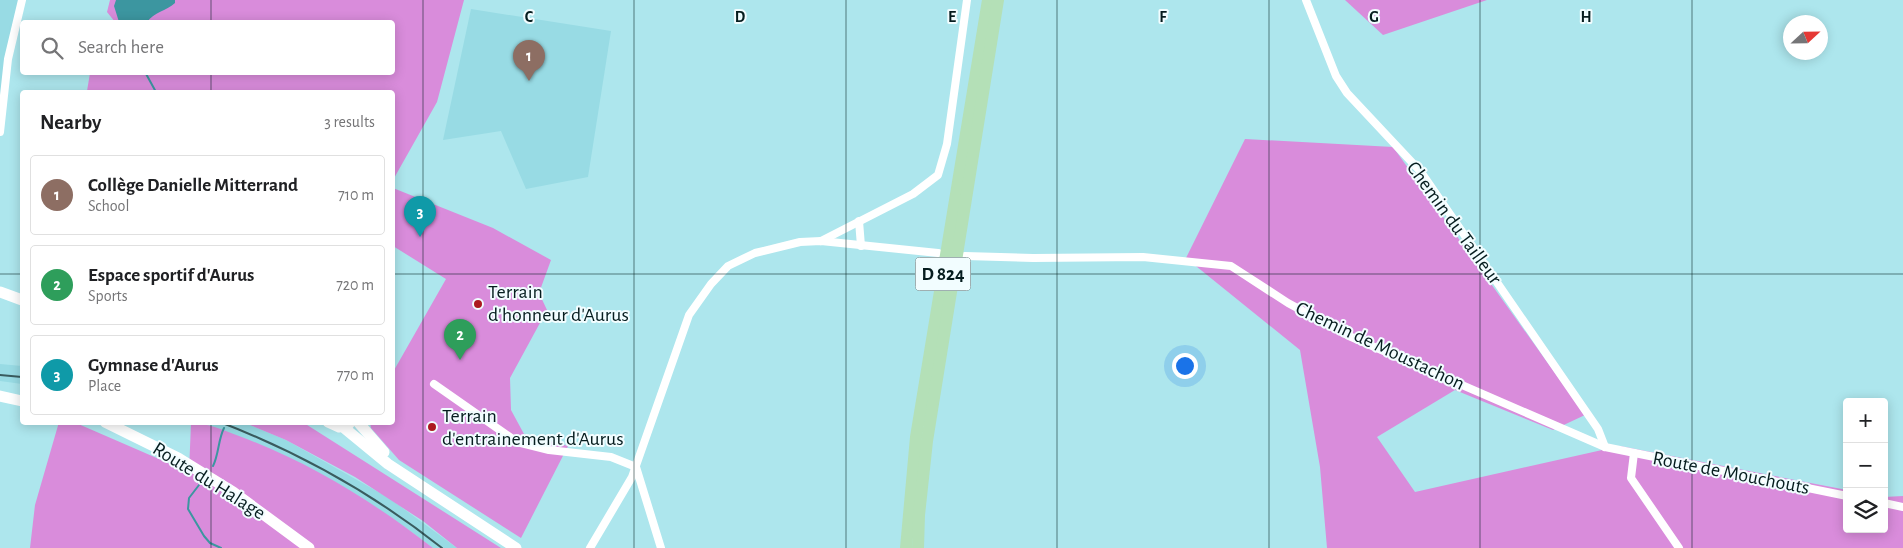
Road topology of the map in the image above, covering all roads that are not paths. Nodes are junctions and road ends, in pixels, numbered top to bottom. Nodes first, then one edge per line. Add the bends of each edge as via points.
1 (22, 0) edge
2 (967, 0) edge
3 (988, 0) edge
4 (998, 0) edge
5 (1306, 0) edge
6 (0, 132) edge
7 (859, 221) junction
8 (822, 241) junction
9 (861, 246) junction
10 (938, 253) dead end
11 (965, 256) dead end
12 (0, 292) edge
13 (20, 299) edge
14 (434, 384) dead end
15 (0, 396) edge
16 (20, 401) edge
17 (111, 425) edge
18 (332, 425) edge
19 (346, 425) edge
20 (361, 425) edge
21 (1605, 447) junction
22 (1615, 449) joint
23 (1634, 453) junction
24 (636, 467) junction
25 (400, 470) junction
26 (1843, 495) edge
27 (1888, 504) edge
28 (1903, 506) edge
29 (309, 548) edge
30 (516, 548) edge
31 (590, 548) edge
32 (661, 548) edge
33 (906, 548) edge
34 (918, 548) edge
35 (1679, 548) edge

1 - 6 street via 8,59
2 - 7 street via 947,144 938,176 913,194
3 - 33 highway, D 824 via 916,437
4 - 34 highway, D 824 via 928,432
5 - 21 street, Chemin du Tailleur via 1336,76 1347,93 1421,172 1598,429
7 - 8 street
7 - 9 street
8 - 9 street
8 - 24 street via 800,242 755,253 728,266 711,284 689,315
9 - 10 street
11 - 21 street, Chemin de Moustachon via 1144,257 1231,266 1288,303 1349,336
12 - 13 main road
14 - 24 street via 517,442 549,450 610,457
15 - 16 main road
17 - 29 main road, Route du Halage via 178,458 233,492
18 - 19 main road
19 - 25 main road via 388,464
20 - 25 main road
21 - 22 street, Chemin de Moustachon
22 - 23 street, Route de Mouchouts
23 - 26 street, Route de Mouchouts
23 - 35 street via 1631,478
24 - 31 street
24 - 32 street
25 - 30 main road
27 - 28 street

